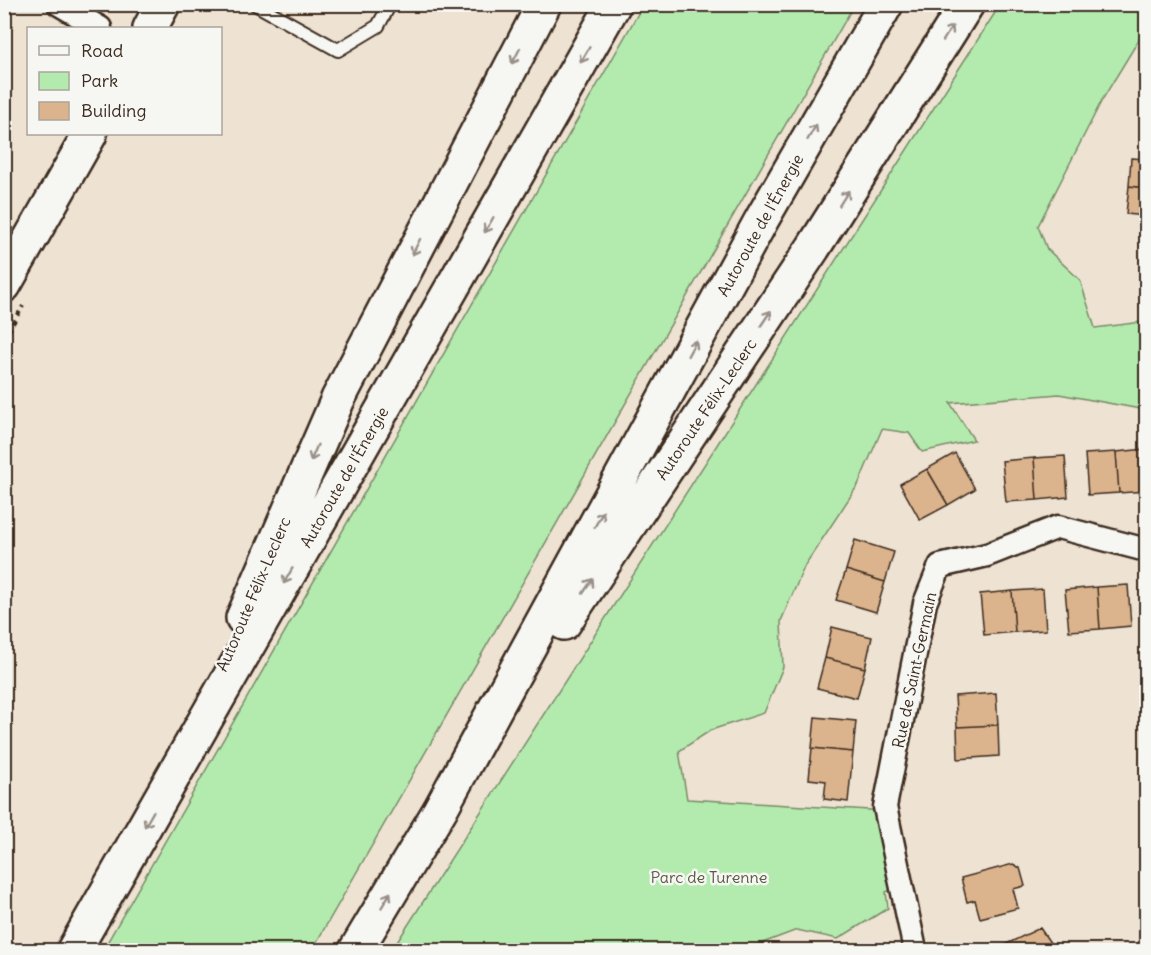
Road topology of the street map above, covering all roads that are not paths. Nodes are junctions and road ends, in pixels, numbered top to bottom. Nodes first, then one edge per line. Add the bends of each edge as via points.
1 (59, 4) edge
2 (163, 4) edge
3 (255, 4) edge
4 (390, 4) edge
5 (544, 4) edge
6 (614, 4) edge
7 (886, 4) edge
8 (967, 4) edge
9 (98, 27) edge
10 (151, 27) edge
11 (89, 135) edge
12 (4, 285) edge
13 (1146, 550) edge
14 (178, 768) junction
15 (440, 810) junction
16 (74, 951) edge
17 (356, 951) edge
18 (915, 951) edge

1 - 9 street
2 - 10 main road
3 - 4 lane via 338,50 378,26
5 -> 14 main road, Autoroute Félix-Leclerc via 338,399
6 -> 14 main road, Autoroute de l'Énergie
15 -> 7 main road, Autoroute de l'Énergie via 762,219
15 -> 8 main road, Autoroute Félix-Leclerc via 813,248
11 - 12 main road
13 - 18 street, Rue de Saint-Germain via 1058,527 987,555 940,566 925,603 885,807
14 -> 16 main road, Autoroute de l'Énergie
17 -> 15 main road, Autoroute de l'Énergie

